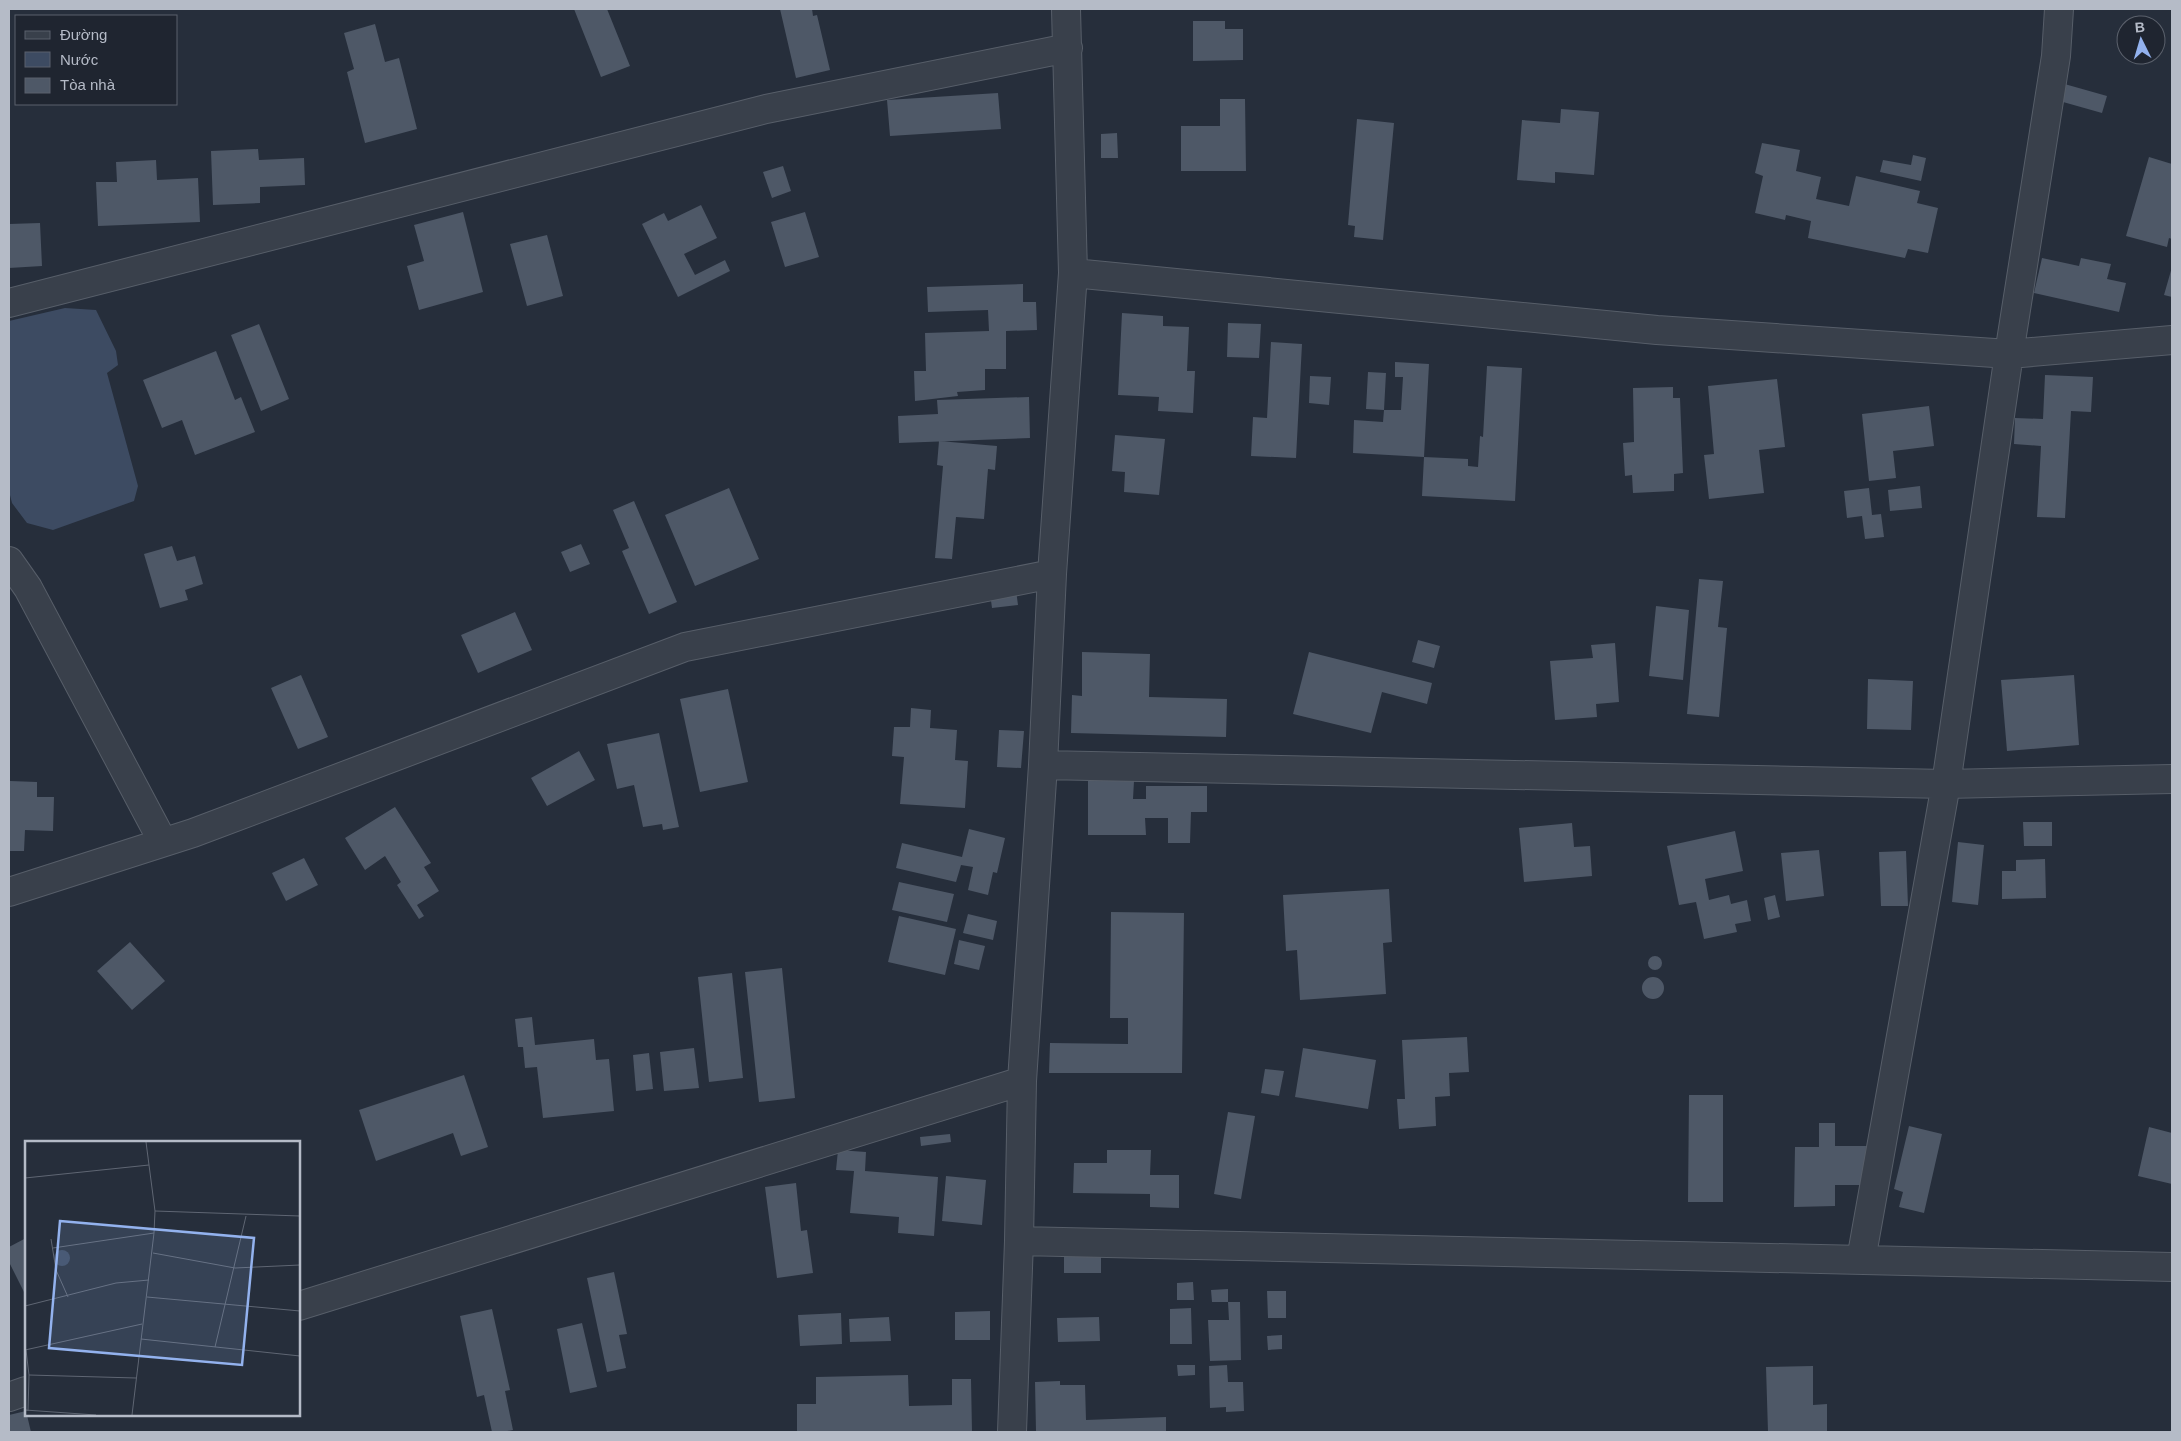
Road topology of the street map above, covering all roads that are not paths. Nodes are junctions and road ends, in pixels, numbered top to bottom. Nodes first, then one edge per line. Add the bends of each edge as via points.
1 (1066, 9) edge
2 (2059, 9) edge
3 (1068, 48) junction
4 (1072, 273) junction
5 (9, 303) edge
6 (2172, 340) edge
7 (2008, 354) junction
8 (9, 560) edge
9 (1052, 574) junction
10 (1043, 765) junction
11 (2172, 779) edge
12 (1946, 784) junction
13 (164, 842) junction
14 (9, 892) edge
15 (1022, 1081) junction
16 (1019, 1241) junction
17 (1861, 1260) junction
18 (2172, 1267) edge
19 (300, 1306) edge
20 (25, 1391) edge
21 (9, 1396) edge
22 (1012, 1432) edge

1 - 3 street
2 - 7 street via 2056,56
3 - 4 street
3 - 5 street via 766,109
4 - 7 street via 1657,330
4 - 9 street
6 - 7 street
7 - 12 street
8 - 13 street via 28,588
9 - 10 street
9 - 13 street via 685,647
10 - 12 street
10 - 15 street
11 - 12 street
12 - 17 street
13 - 14 street
15 - 16 street
15 - 19 street
16 - 17 street
16 - 22 street
17 - 18 street
20 - 21 street

